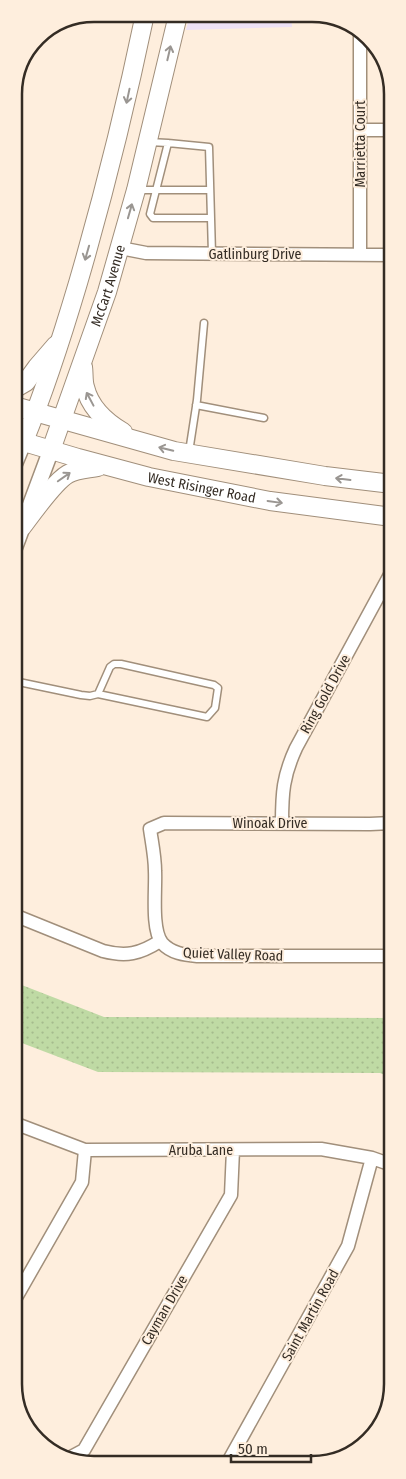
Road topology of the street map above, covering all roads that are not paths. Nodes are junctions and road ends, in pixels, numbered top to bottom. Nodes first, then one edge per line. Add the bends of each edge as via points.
1 (143, 22) edge
2 (176, 22) edge
3 (360, 42) edge
4 (360, 130) junction
5 (384, 130) edge
6 (148, 142) junction
7 (168, 142) junction
8 (136, 190) junction
9 (156, 190) junction
10 (210, 190) junction
11 (211, 218) junction
12 (120, 248) junction
13 (212, 254) junction
14 (360, 255) junction
15 (384, 255) edge
16 (204, 323) dead end
17 (62, 339) junction
18 (83, 360) junction
19 (23, 384) edge
20 (196, 405) junction
21 (23, 409) edge
22 (36, 413) junction
23 (264, 418) dead end
24 (62, 420) junction
25 (23, 434) edge
26 (23, 441) edge
27 (139, 442) junction
28 (51, 450) junction
29 (189, 453) junction
30 (108, 466) junction
31 (384, 483) edge
32 (384, 516) edge
33 (23, 525) edge
34 (23, 526) edge
35 (384, 587) edge
36 (23, 683) edge
37 (98, 694) junction
38 (383, 823) edge
39 (282, 824) junction
40 (22, 918) edge
41 (160, 941) junction
42 (383, 956) edge
43 (22, 1126) edge
44 (85, 1150) junction
45 (233, 1150) junction
46 (372, 1158) junction
47 (383, 1162) edge
48 (22, 1287) edge
49 (76, 1454) edge
50 (232, 1456) edge

1 -> 17 main road, McCart Avenue via 102,202
6 -> 2 main road, McCart Avenue
3 - 4 street, Marrietta Court
4 - 5 street
4 - 14 street, Marrietta Court
6 - 7 lane
6 - 8 main road, McCart Avenue
7 - 9 lane
7 - 10 lane via 209,147
8 - 9 lane
12 -> 8 main road, McCart Avenue
9 - 10 lane
9 - 11 lane via 150,214 153,218
10 - 11 lane
11 - 13 lane
12 - 13 street, Gatlinburg Drive via 146,253
12 - 18 main road, McCart Avenue
13 - 14 street, Gatlinburg Drive
14 - 15 street, Gatlinburg Drive
16 - 20 lane
17 - 19 main road
17 - 22 main road, McCart Avenue
18 - 24 main road, McCart Avenue
27 -> 18 main road via 99,414 85,386
20 - 23 lane
20 - 29 lane
21 - 22 main road
22 - 24 main road
22 - 25 main road, McCart Avenue
24 - 27 main road
24 - 28 main road, McCart Avenue
26 - 28 main road, West Risinger Road
29 -> 27 main road
28 - 30 main road, West Risinger Road
28 - 33 street, McCart Avenue
31 -> 29 main road
30 -> 32 main road, West Risinger Road via 270,501
34 -> 30 main road via 65,476 78,470
35 - 39 street, Ring Gold Drive via 288,764
36 - 37 lane via 81,695
37 - 37 lane via 114,664 218,688 215,708 207,717
38 - 39 street, Winoak Drive
39 - 41 street, Winoak Drive via 164,823 150,829 155,872 155,917
40 - 41 street via 114,954 140,952
41 - 42 street, Quiet Valley Road via 183,955
43 - 44 street, Aruba Lane
44 - 45 street, Aruba Lane
44 - 48 street via 82,1182
45 - 46 street, Aruba Lane via 321,1149
45 - 49 street, Cayman Drive via 230,1195 84,1450
46 - 47 street, Aruba Lane
46 - 50 street, Saint Martin Road via 348,1246

